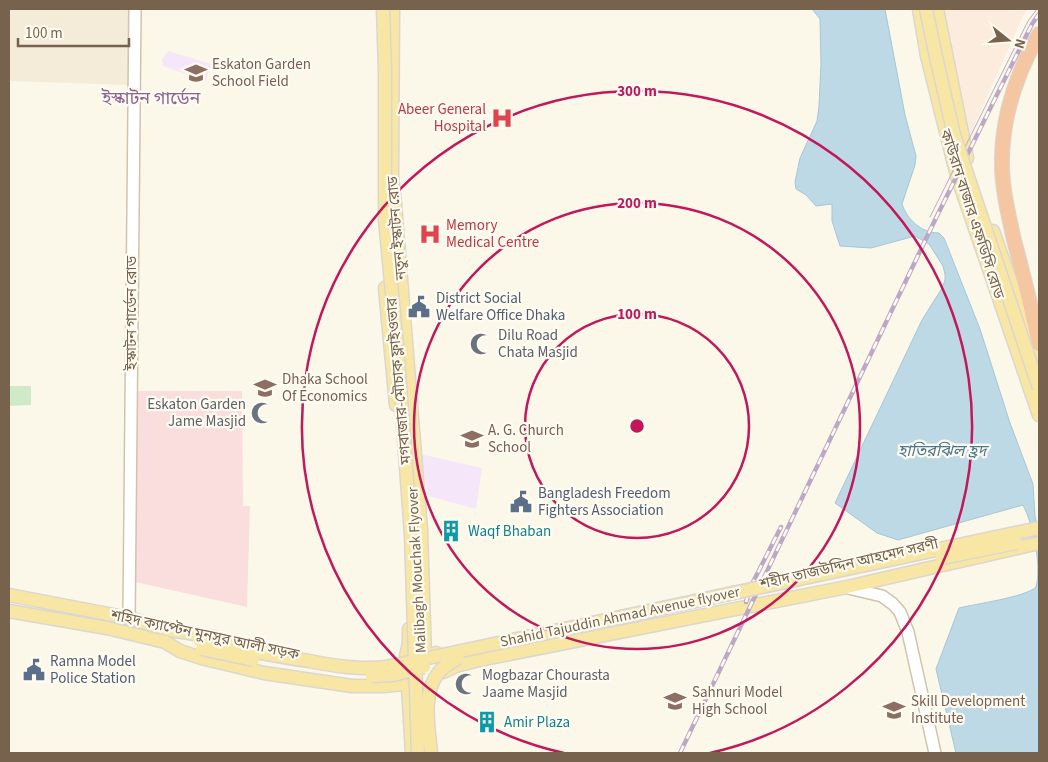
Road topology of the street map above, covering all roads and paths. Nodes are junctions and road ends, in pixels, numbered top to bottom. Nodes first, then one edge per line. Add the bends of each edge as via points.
1 (135, 9) edge
2 (381, 9) edge
3 (393, 9) edge
4 (918, 9) edge
5 (926, 9) edge
6 (937, 9) edge
7 (1039, 34) edge
8 (379, 150) junction
9 (392, 150) junction
10 (392, 177) junction
11 (1039, 344) edge
12 (1039, 363) edge
13 (1039, 388) edge
14 (1039, 415) edge
15 (400, 450) junction
16 (415, 450) junction
17 (1035, 527) edge
18 (1039, 543) edge
19 (1019, 545) junction
20 (847, 587) junction
21 (736, 589) junction
22 (9, 595) edge
23 (738, 609) junction
24 (9, 611) edge
25 (598, 616) junction
26 (129, 618) junction
27 (168, 636) junction
28 (602, 636) junction
29 (425, 643) junction
30 (198, 644) junction
31 (438, 653) junction
32 (425, 657) junction
33 (404, 658) junction
34 (458, 658) junction
35 (354, 663) junction
36 (431, 679) junction
37 (352, 686) junction
38 (406, 686) junction
39 (412, 753) edge
40 (418, 753) edge
41 (426, 753) edge
42 (432, 753) edge
43 (935, 753) edge

1 - 26 main road, ইস্কাটন গার্ডেন রোড
2 - 8 main road, নতুন ইস্কাটন রোড
2 - 40 main road, মগবাজার-মৌচাক ফ্লাইওভার, bridge via 385,70 385,219 411,535
3 - 9 main road, নতুন ইস্কাটন রোড
4 - 14 main road, কাউরান বাজার এফডিসি রোড via 957,176
5 - 13 main road, bridge via 954,135
6 - 12 main road, কাউরান বাজার এফডিসি রোড via 964,147
7 - 11 highway via 1009,106 1001,158 1006,202
8 - 9 main road
8 - 15 main road, নতুন ইস্কাটন রোড via 382,241
9 - 10 main road, নতুন ইস্কাটন রোড
10 - 16 main road, নতুন ইস্কাটন রোড
10 - 41 main road, Malibagh Mouchak Flyover, bridge via 392,240 417,531
15 - 16 main road
15 - 33 main road, নতুন ইস্কাটন রোড via 409,638
16 - 29 main road, নতুন ইস্কাটন রোড
17 - 19 main road
17 - 21 main road, শহীদ তাজউদ্দিন আহমেদ সরণী via 845,563
17 - 30 main road, Shahid Tajuddin Ahmad Avenue flyover, bridge via 386,667 331,665
18 - 19 main road
19 - 20 main road, শহীদ তাজউদ্দিন আহমেদ সরণী
19 - 34 main road, Shahid Tajuddin Ahmad Avenue flyover, bridge
20 - 23 main road, শহীদ তাজউদ্দিন আহমেদ সরণী
20 - 43 main road via 882,596 900,612 908,632
21 - 23 main road
21 - 25 main road, শহীদ তাজউদ্দিন আহমেদ সরণী
22 - 26 main road, শহিদ ক্যাপ্টেন মুনসুর আলী সড়ক
23 - 28 main road, শহীদ তাজউদ্দিন আহমেদ সরণী
24 - 27 main road, শহিদ ক্যাপ্টেন মুনসুর আলী সড়ক
25 - 28 main road
25 - 31 main road, শহীদ তাজউদ্দিন আহমেদ সরণী
26 - 27 main road, শহিদ ক্যাপ্টেন মুনসুর আলী সড়ক
27 - 30 main road
27 - 35 main road, শহিদ ক্যাপ্টেন মুনসুর আলী সড়ক via 208,636
27 - 37 main road, শহিদ ক্যাপ্টেন মুনসুর আলী সড়ক via 189,655 237,667
28 - 36 main road, শহীদ তাজউদ্দিন আহমেদ সরণী via 456,666
29 - 31 main road via 429,650
29 - 32 main road, নতুন ইস্কাটন রোড
30 - 34 main road, Shahid Tajuddin Ahmad Avenue flyover, bridge via 261,662 358,676 393,675
31 - 32 main road, শহীদ তাজউদ্দিন আহমেদ সরণী
32 - 33 main road via 416,653
32 - 36 main road via 433,668
33 - 35 main road, শহিদ ক্যাপ্টেন মুনসুর আলী সড়ক via 385,663
33 - 38 main road via 398,670 400,680
34 - 42 main road, bridge via 439,672 430,690
35 - 37 main road
36 - 38 main road via 420,688
36 - 42 main road
37 - 38 main road, শহিদ ক্যাপ্টেন মুনসুর আলী সড়ক
38 - 39 main road

